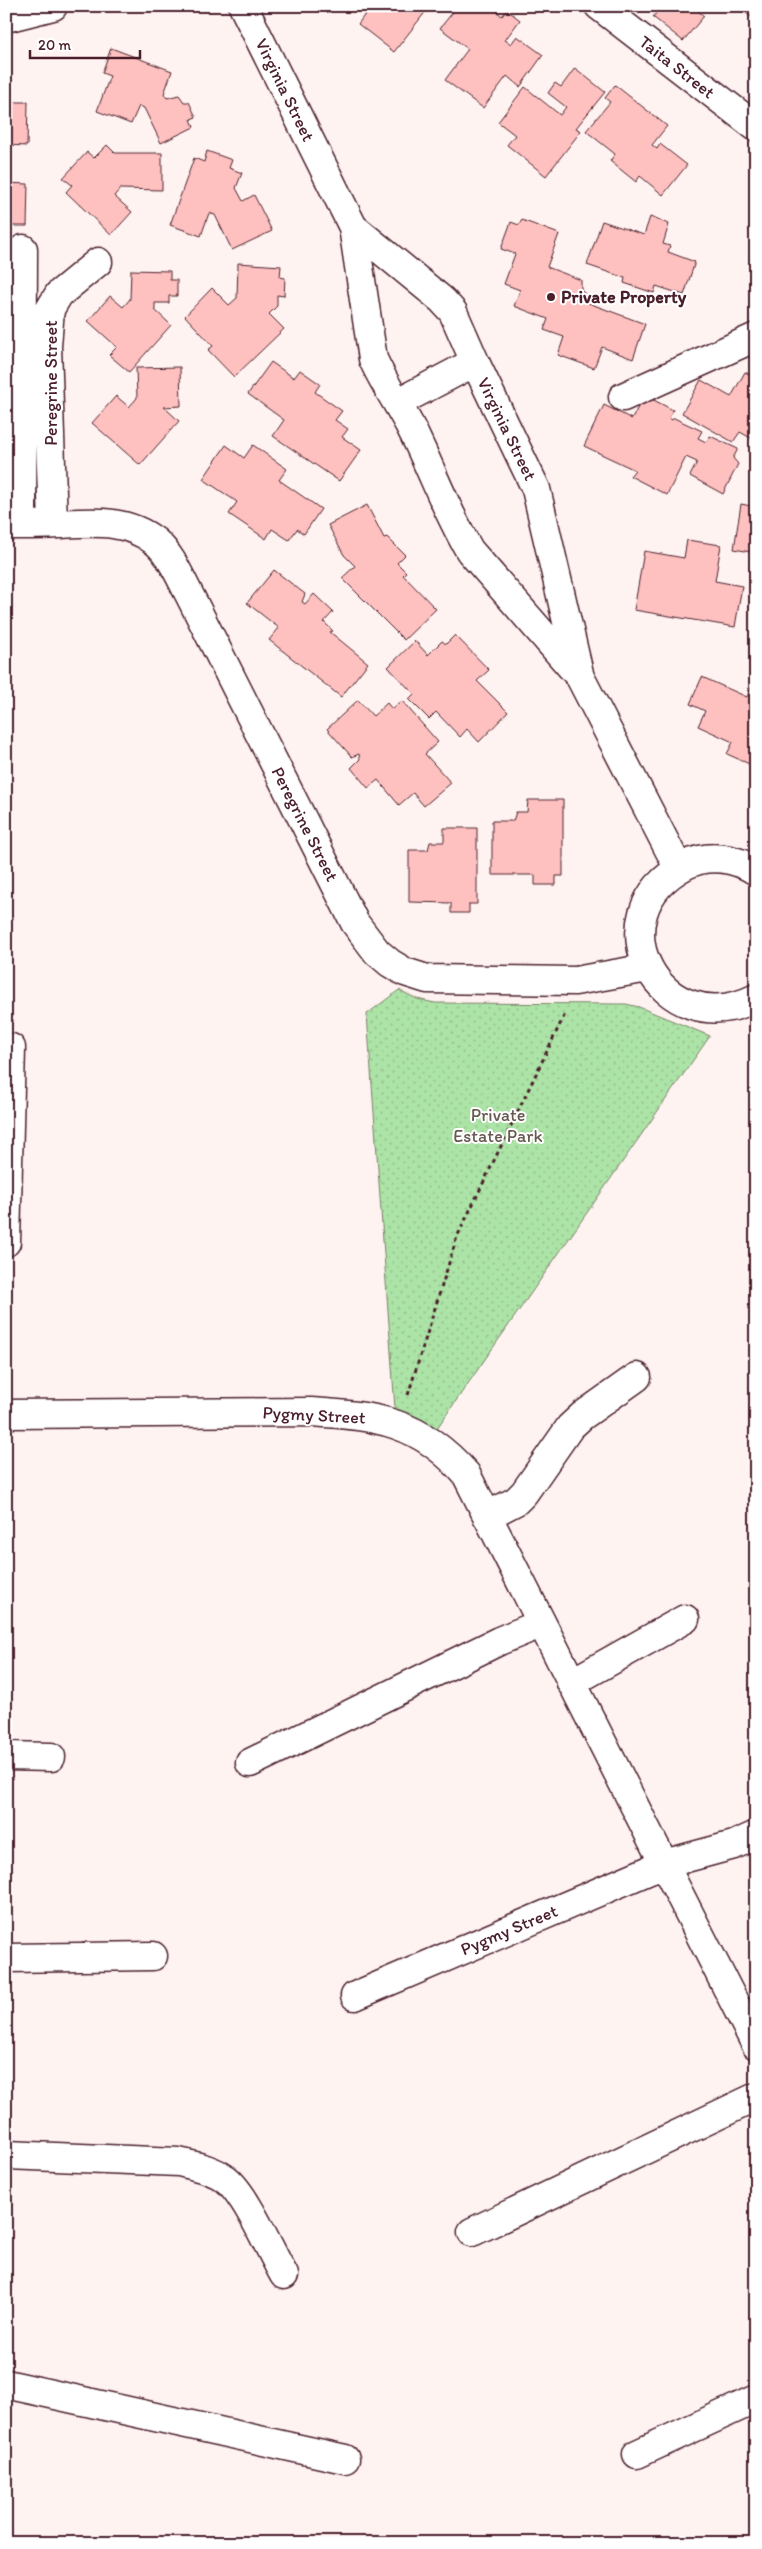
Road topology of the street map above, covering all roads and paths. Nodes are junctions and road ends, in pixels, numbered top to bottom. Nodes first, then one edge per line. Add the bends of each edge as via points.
1 (53, 6) edge
2 (243, 6) edge
3 (599, 6) edge
4 (6, 18) edge
5 (756, 127) edge
6 (353, 227) junction
7 (23, 249) dead end
8 (98, 262) dead end
9 (756, 337) edge
10 (475, 362) junction
11 (624, 397) dead end
12 (398, 402) junction
13 (53, 524) junction
14 (14, 525) edge
15 (580, 677) junction
16 (679, 869) junction
17 (756, 871) edge
18 (648, 968) junction
19 (575, 981) junction
20 (756, 998) edge
21 (11, 1048) dead end
22 (6, 1242) edge
23 (637, 1377) dead end
24 (6, 1414) edge
25 (400, 1425) junction
26 (487, 1516) junction
27 (685, 1619) dead end
28 (540, 1624) junction
29 (571, 1683) junction
30 (6, 1756) edge
31 (51, 1757) dead end
32 (250, 1763) dead end
33 (756, 1835) edge
34 (664, 1864) junction
35 (153, 1956) dead end
36 (6, 1958) edge
37 (355, 1996) dead end
38 (756, 2045) edge
39 (756, 2097) edge
40 (6, 2155) edge
41 (472, 2232) dead end
42 (284, 2275) dead end
43 (6, 2384) edge
44 (756, 2399) edge
45 (637, 2454) dead end
46 (344, 2459) dead end

1 - 4 street
2 - 6 street, Virginia Street
3 - 5 street, Taita Street
6 - 10 street, Virginia Street via 453,312
6 - 12 street, Virginia Street via 373,359
7 - 14 street, Peregrine Street
8 - 13 street, Peregrine Street via 59,294 50,309 47,346
9 - 11 street
10 - 12 street
10 - 15 street, Virginia Street via 536,489
12 - 15 street, Virginia Street via 470,551
13 - 14 street, Peregrine Street
13 - 19 street, Peregrine Street via 95,521 126,526 156,543 173,563 355,923 377,952 405,972 427,979
15 - 16 street, Virginia Street
16 - 17 street via 693,862 719,858 744,864
16 - 18 street via 669,874 652,892 642,917 640,943
18 - 19 street, Peregrine Street
18 - 20 street via 663,988 685,1003 711,1010 738,1007
19 - 25 path via 568,1009 457,1237
21 - 22 street
23 - 26 street via 570,1427 524,1493 516,1501
24 - 25 street, Pygmy Street via 311,1412 360,1415
25 - 26 street, Pygmy Street via 416,1431 452,1458 466,1474
26 - 28 street, Pygmy Street
27 - 29 street
28 - 29 street, Pygmy Street
28 - 32 street
29 - 34 street, Pygmy Street
30 - 31 street
33 - 34 street via 734,1846
34 - 37 street, Pygmy Street
34 - 38 street, Pygmy Street
35 - 36 street
39 - 41 street
40 - 42 street via 179,2162 199,2166 217,2174 239,2192
43 - 46 street
44 - 45 street

